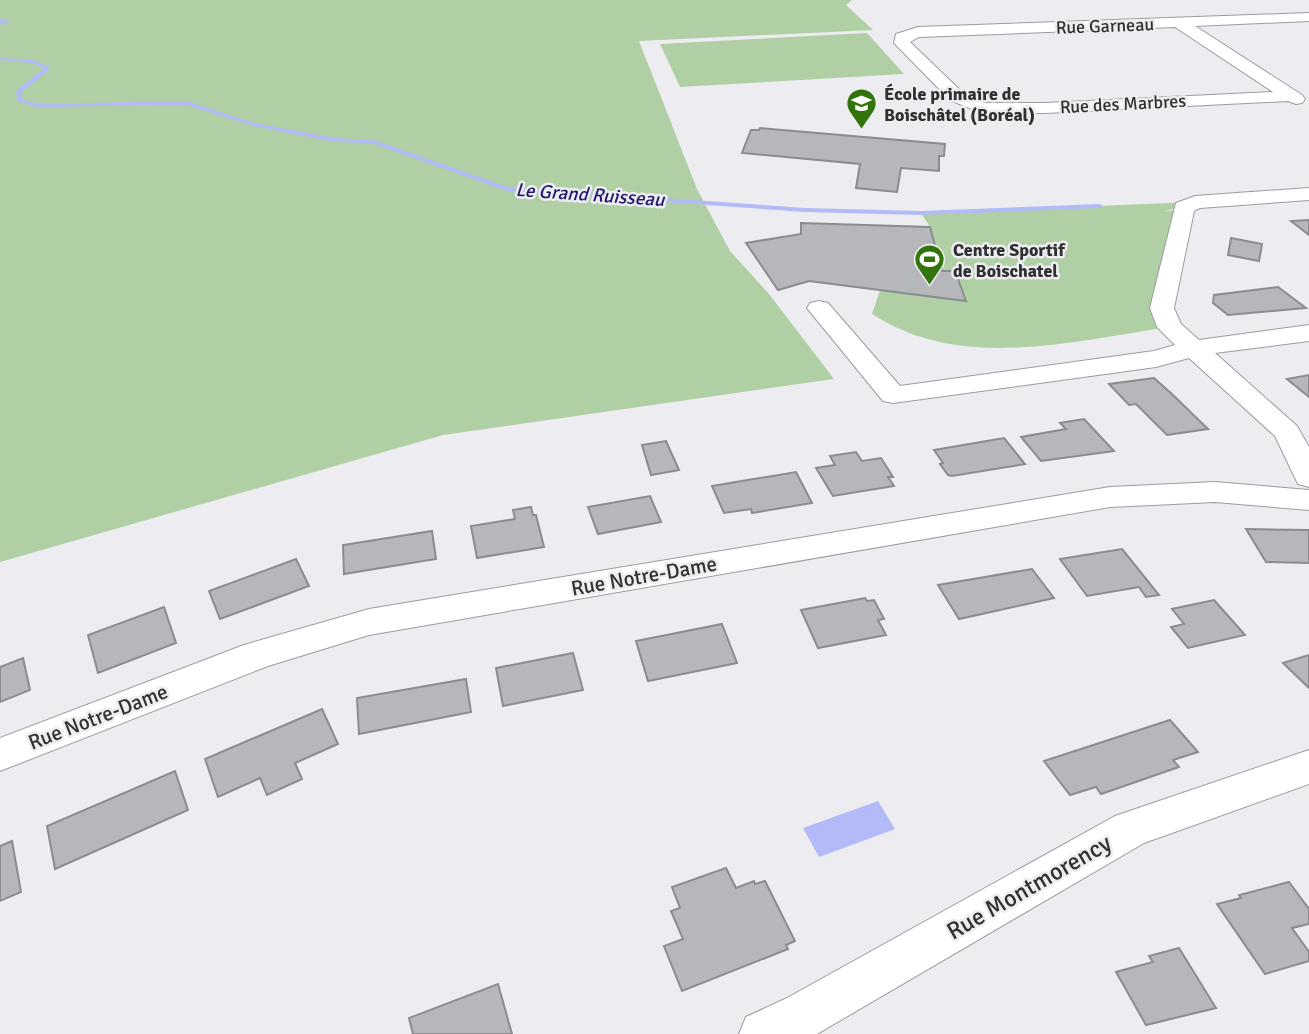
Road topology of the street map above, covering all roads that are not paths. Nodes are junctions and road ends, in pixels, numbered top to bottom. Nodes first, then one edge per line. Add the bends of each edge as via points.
1 (1309, 17) edge
2 (1180, 23) junction
3 (902, 37) joint
4 (1291, 96) junction
5 (1309, 108) edge
6 (1309, 194) edge
7 (819, 308) dead end
8 (1309, 333) edge
9 (1195, 348) junction
10 (1309, 477) edge
11 (1309, 500) edge
12 (0, 755) edge
13 (1309, 767) edge
14 (762, 1034) edge

1 - 2 street, Rue Garneau
2 - 3 street, Rue Garneau via 918,32
2 - 4 street
3 - 4 street, Rue des Marbres via 902,43 956,96 981,107
4 - 5 street
6 - 9 street via 1195,202 1184,208 1162,308 1170,327
7 - 9 street via 893,394 1156,359
8 - 9 street
9 - 10 street via 1287,432
11 - 12 street, Rue Notre-Dame via 1214,492 1110,497 369,622 257,654
13 - 14 street, Rue Montmorency via 1130,829 804,1015

